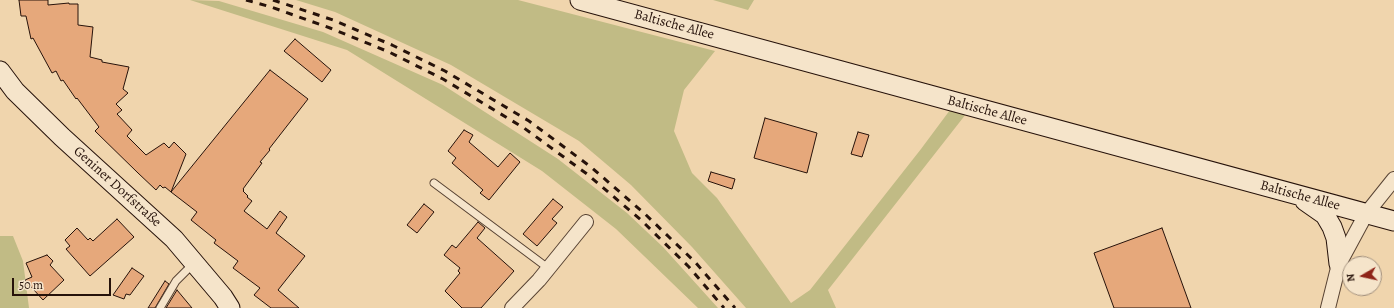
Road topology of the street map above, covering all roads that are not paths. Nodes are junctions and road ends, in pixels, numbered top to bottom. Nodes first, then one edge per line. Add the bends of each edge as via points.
1 (580, 0) edge
2 (0, 71) edge
3 (1394, 179) edge
4 (434, 183) dead end
5 (1295, 195) junction
6 (1366, 214) junction
7 (1394, 221) edge
8 (586, 222) dead end
9 (194, 263) junction
10 (1339, 264) junction
11 (548, 268) junction
12 (160, 308) edge
13 (230, 308) edge
14 (512, 308) edge
15 (1328, 308) edge

1 - 5 main road, Baltische Allee
2 - 9 main road, Geniner Dorfstraße via 15,91 62,138 174,239
3 - 6 street
4 - 11 lane
5 - 6 main road, Baltische Allee
5 - 10 main road via 1325,215 1336,238
6 - 7 main road, Baltische Allee
6 - 10 street
8 - 11 street
9 - 12 lane via 176,281
9 - 13 main road, Geniner Dorfstraße
10 - 15 street
11 - 14 street

